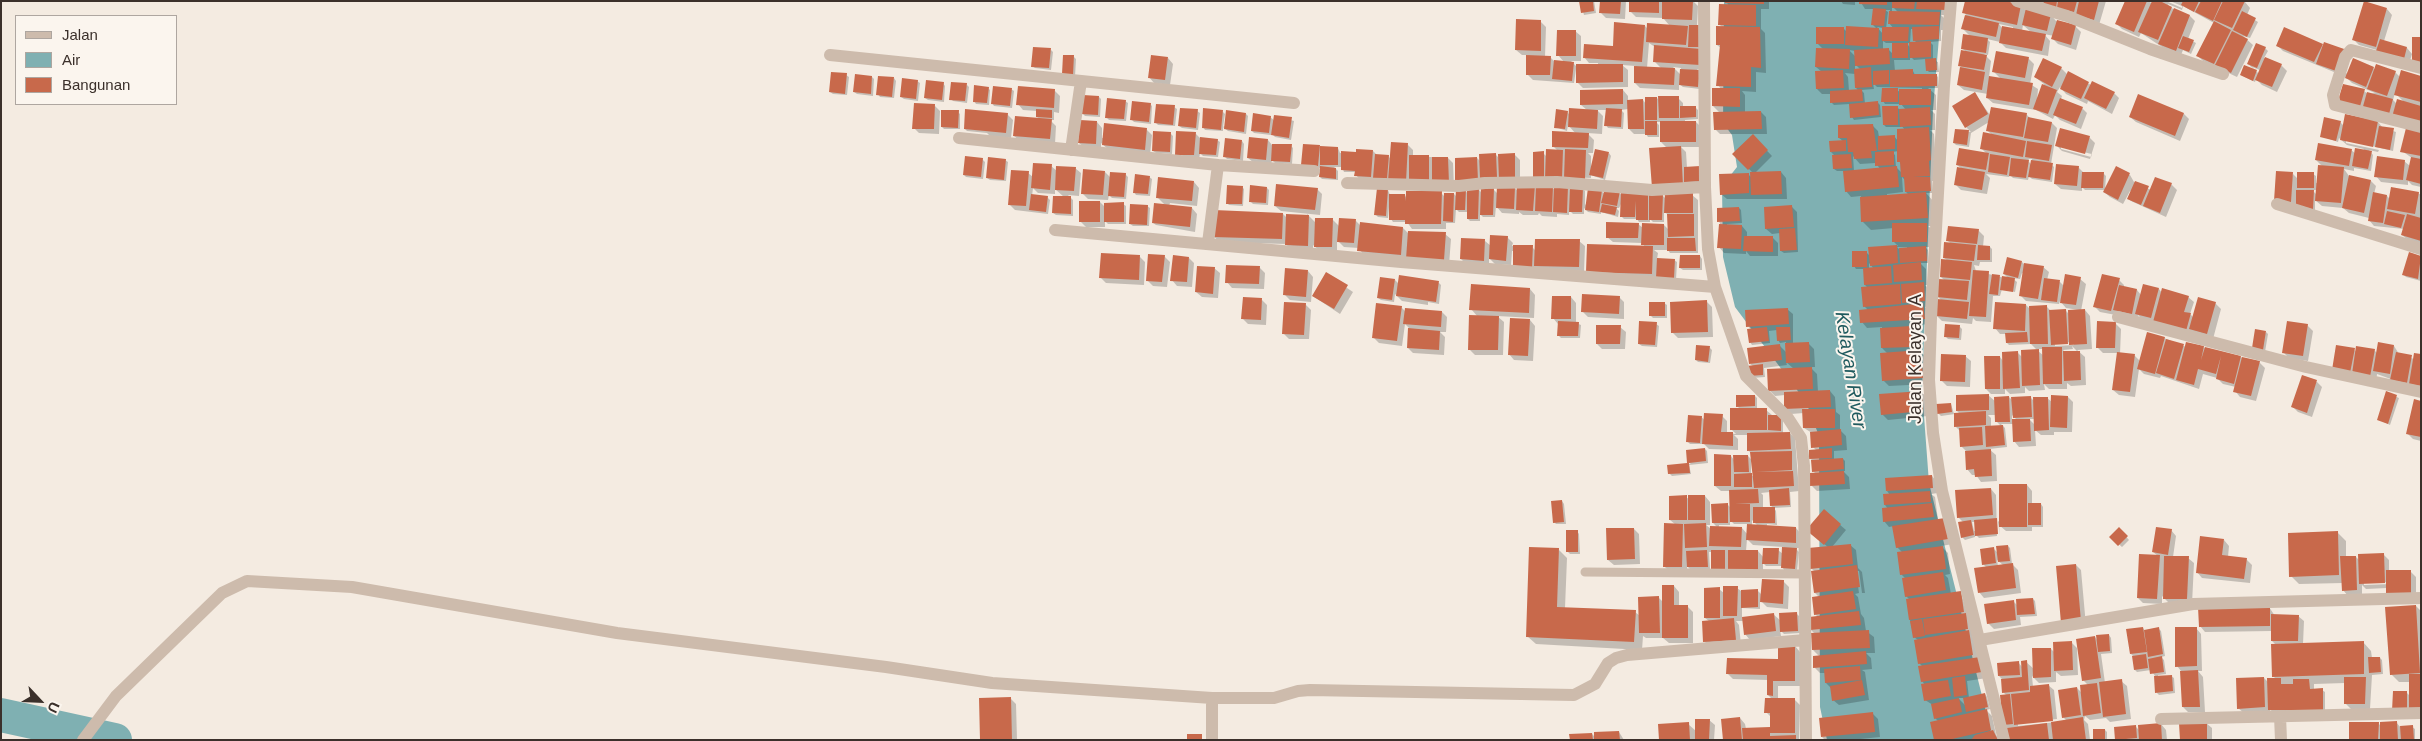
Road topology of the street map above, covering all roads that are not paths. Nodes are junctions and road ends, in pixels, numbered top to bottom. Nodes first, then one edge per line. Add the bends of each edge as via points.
1 (1704, 1) edge
2 (1951, 1) edge
3 (2017, 1) edge
4 (830, 55) dead end
5 (2421, 68) edge
6 (2224, 74) dead end
7 (1081, 81) junction
8 (1294, 103) dead end
9 (2421, 127) edge
10 (958, 138) dead end
11 (1071, 150) junction
12 (1218, 165) junction
13 (1314, 171) dead end
14 (1347, 183) dead end
15 (1705, 187) junction
16 (2277, 204) dead end
17 (1055, 230) dead end
18 (1208, 243) junction
19 (2421, 249) edge
20 (1715, 287) junction
21 (2118, 317) dead end
22 (2421, 392) edge
23 (1585, 572) dead end
24 (1804, 574) junction
25 (2421, 598) edge
26 (1805, 640) junction
27 (1980, 640) junction
28 (1212, 698) junction
29 (2421, 713) edge
30 (2280, 716) junction
31 (2161, 719) dead end
32 (83, 740) edge
33 (1212, 740) edge
34 (1806, 740) edge
35 (2004, 740) edge
36 (2281, 740) edge

1 - 15 street
2 - 27 street, Jalan Kelayan A via 1929,380 1942,491
3 - 6 street
4 - 7 street
5 - 9 street via 2351,50 2345,57 2333,95 2336,105
7 - 8 street
7 - 11 street
10 - 11 street
11 - 12 street
12 - 13 street
12 - 18 street
14 - 15 street via 1459,186 1557,182 1652,190
15 - 20 street via 1708,249
16 - 19 street
17 - 18 street
18 - 20 street
20 - 24 street via 1746,376 1788,418 1801,438
21 - 22 street via 2306,367
23 - 24 lane
24 - 26 street
25 - 27 street via 2193,604
26 - 28 street via 1627,655 1608,663 1595,684 1574,695 1310,690 1274,698
26 - 34 street
27 - 35 street, Jalan Kelayan A
28 - 32 street via 992,683 617,633 352,587 247,581 222,593 116,696
28 - 33 street
29 - 30 street
30 - 31 street
30 - 36 street

